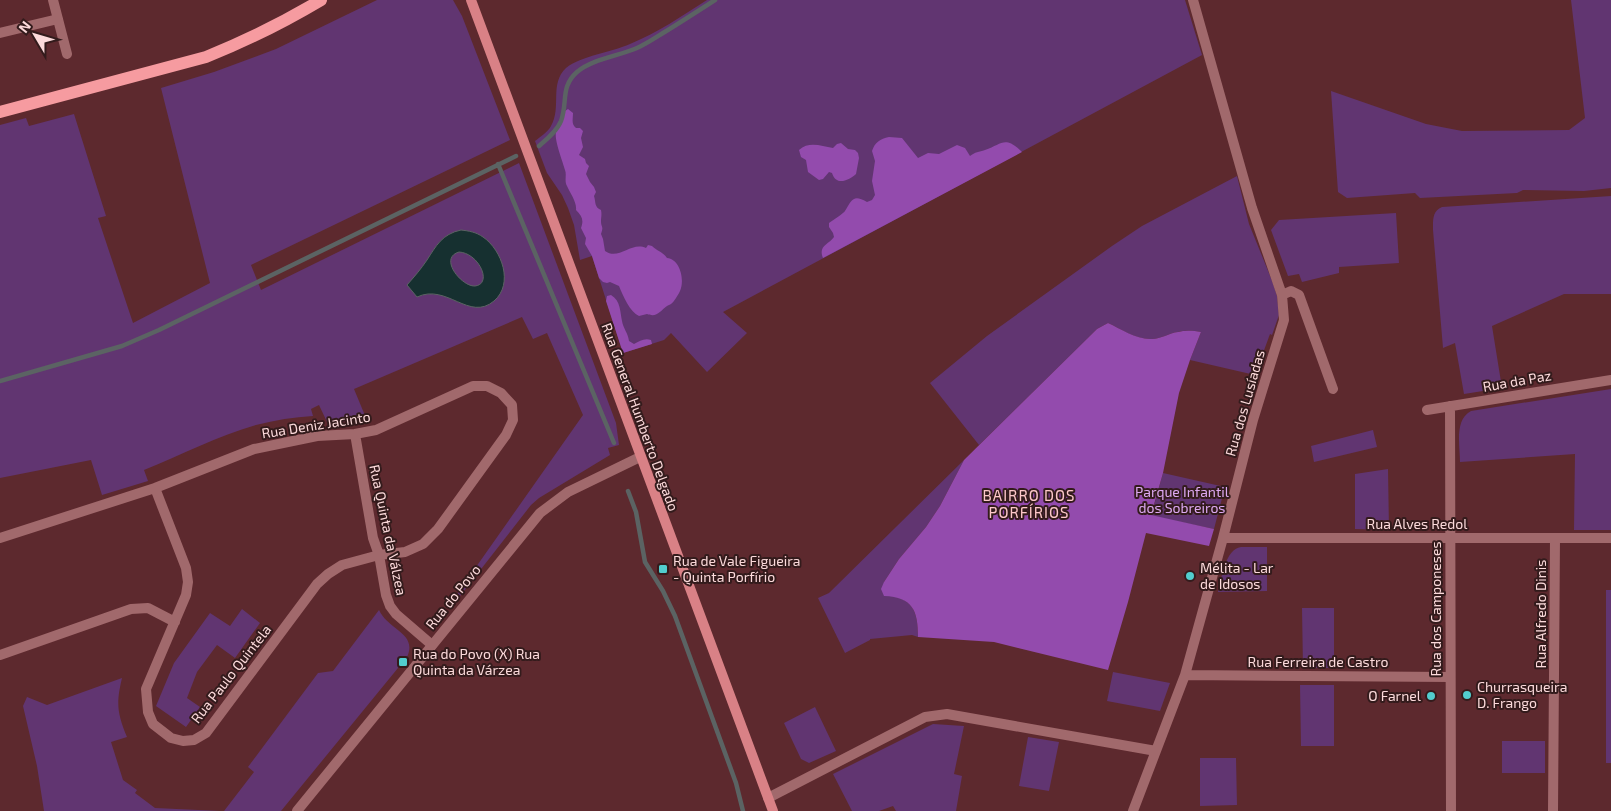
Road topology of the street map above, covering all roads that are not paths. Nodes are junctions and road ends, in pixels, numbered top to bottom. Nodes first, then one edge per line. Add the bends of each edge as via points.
1 (53, 0) edge
2 (321, 0) edge
3 (463, 0) edge
4 (471, 0) edge
5 (1193, 0) edge
6 (58, 18) junction
7 (0, 33) edge
8 (483, 33) junction
9 (67, 54) dead end
10 (0, 112) edge
11 (1282, 294) junction
12 (1611, 380) edge
13 (1333, 389) dead end
14 (1450, 406) junction
15 (1428, 410) dead end
16 (355, 434) junction
17 (640, 457) junction
18 (155, 488) junction
19 (0, 538) edge
20 (1223, 538) junction
21 (1450, 538) junction
22 (1555, 538) junction
23 (1611, 538) edge
24 (379, 555) junction
25 (175, 622) junction
26 (432, 645) junction
27 (0, 655) edge
28 (1185, 675) junction
29 (1450, 677) junction
30 (1156, 751) junction
31 (768, 798) junction
32 (297, 811) edge
33 (773, 811) edge
34 (1133, 811) edge
35 (1451, 811) edge
36 (1554, 811) edge

1 - 6 street
2 - 10 main road via 264,32 206,56
3 - 8 main road, Rua General Humberto Delgado
4 - 8 main road, Rua General Humberto Delgado
5 - 11 street, Rua dos Lusíadas via 1252,208
6 - 7 street
6 - 9 street
8 - 17 main road, Rua General Humberto Delgado
11 - 13 street via 1291,291 1299,295
11 - 20 street, Rua dos Lusíadas via 1284,320 1253,420
12 - 14 street, Rua da Paz
14 - 15 street, Rua da Paz
14 - 21 street, Rua dos Camponeses
16 - 18 street, Rua Deniz Jacinto via 317,436 254,449
16 - 24 street, Rua Quinta da Válzea via 373,538
16 - 24 street, Rua Deniz Jacinto via 376,430 473,386 486,386 501,393 512,405 513,420 506,435 438,529 423,544 405,552
17 - 26 street, Rua do Povo via 568,492 540,512
17 - 31 main road, Rua General Humberto Delgado
18 - 19 street, Rua Deniz Jacinto
18 - 25 street, Rua Paulo Quintela via 188,575 186,596
20 - 21 street, Rua Alves Redol
20 - 28 street, Rua dos Lusíadas
21 - 22 street, Rua Alves Redol
21 - 29 street, Rua dos Camponeses
22 - 23 street, Rua Alves Redol
22 - 36 street, Rua Alfredo Dinis
24 - 25 street, Rua Paulo Quintela via 342,565 318,584 206,733 194,740 171,738 153,724 148,712 146,689
24 - 26 street, Rua Quinta da Válzea via 390,606
25 - 27 street via 148,608 131,609
26 - 32 street, Rua do Povo
28 - 29 street, Rua Ferreira de Castro
28 - 30 street, Rua dos Lusíadas
29 - 35 street, Rua dos Camponeses
30 - 31 street via 947,714 936,715 925,717
30 - 34 street, Rua dos Lusíadas
31 - 33 main road, Rua General Humberto Delgado

